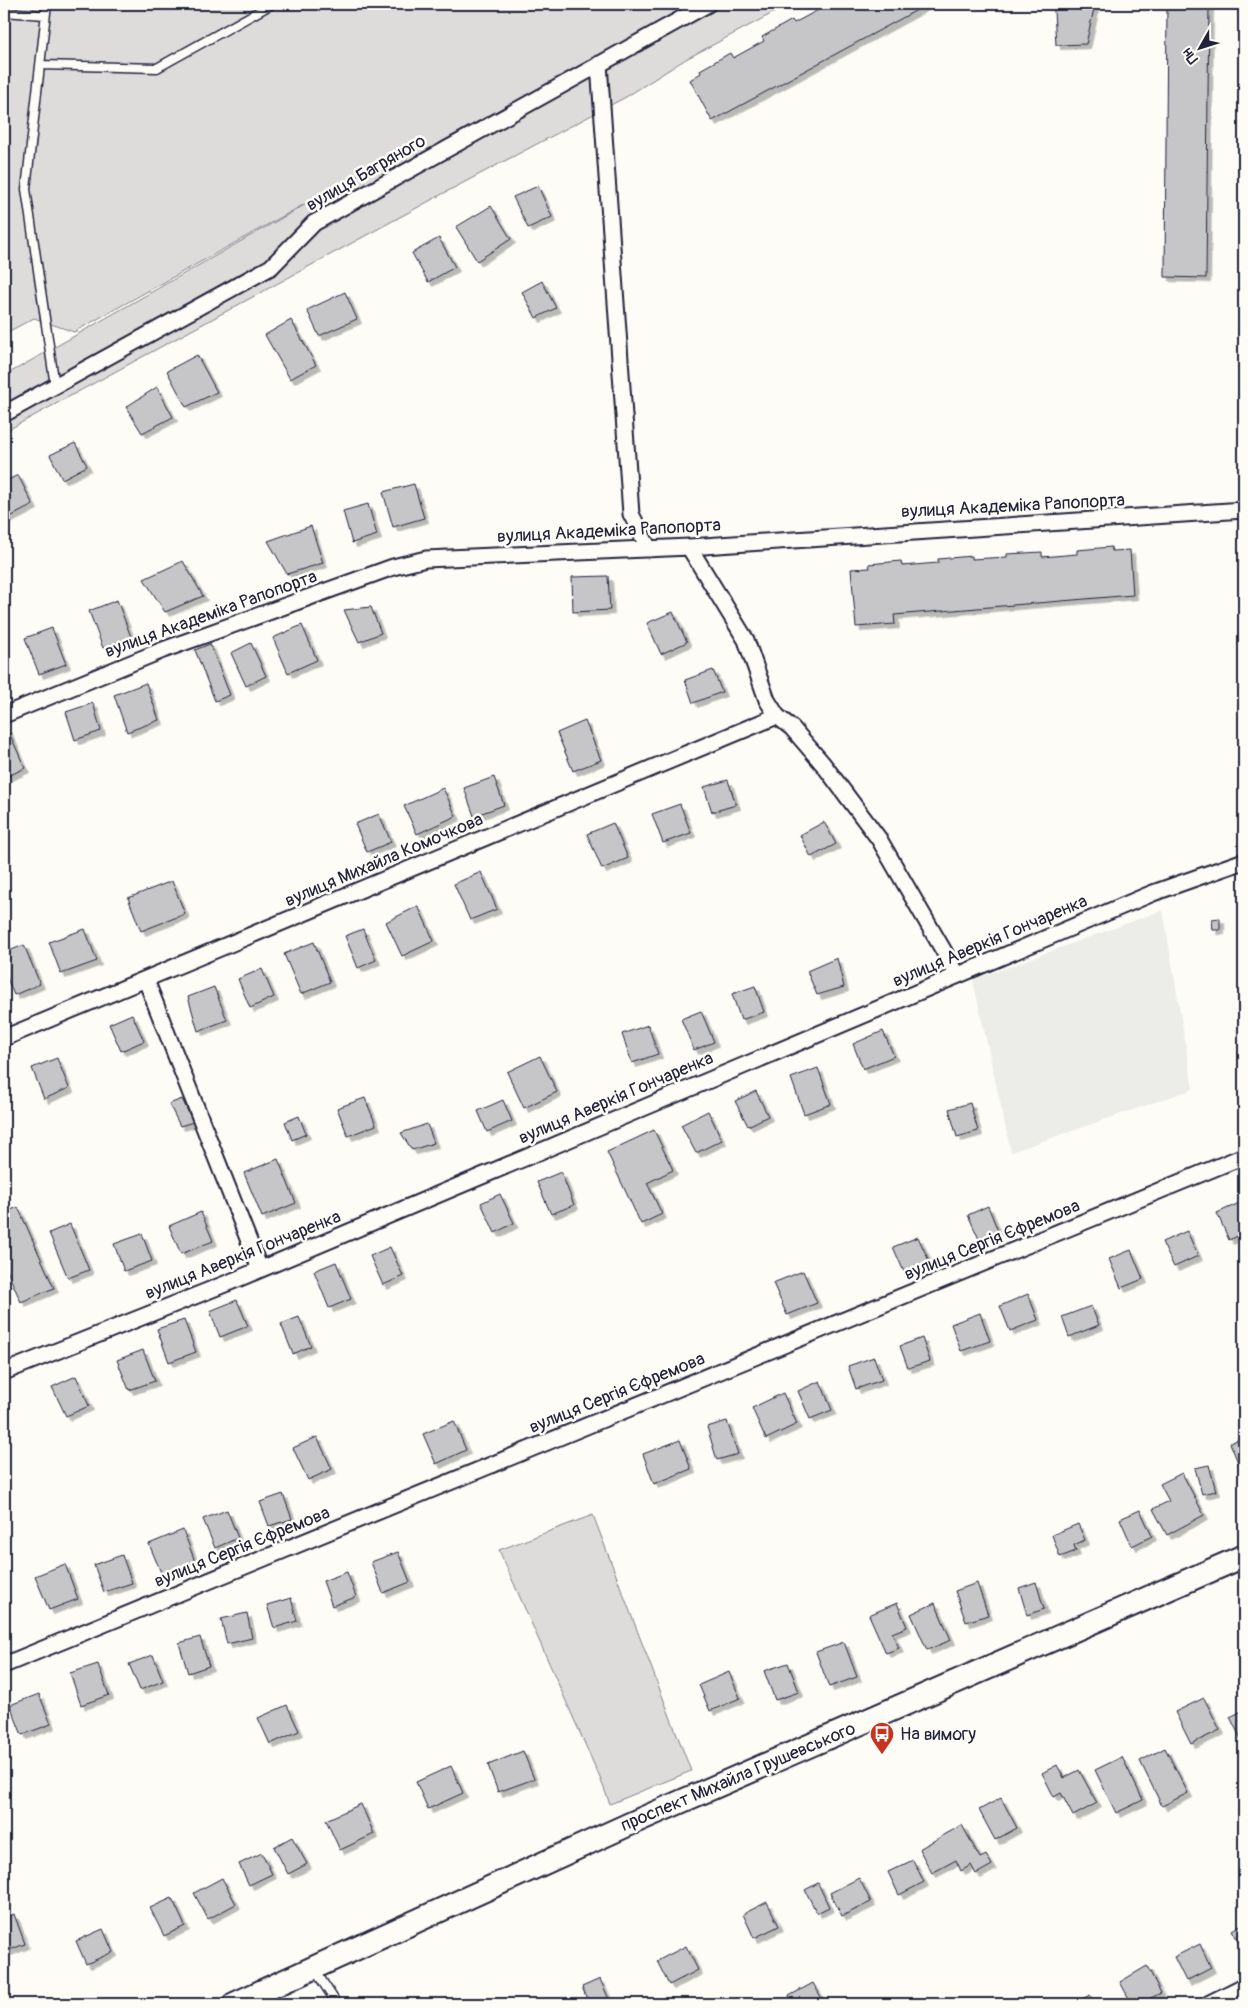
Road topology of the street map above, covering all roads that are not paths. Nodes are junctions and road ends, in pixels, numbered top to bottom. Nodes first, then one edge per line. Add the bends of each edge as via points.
1 (47, 4) edge
2 (272, 4) edge
3 (708, 4) edge
4 (4, 12) edge
5 (45, 15) junction
6 (599, 64) junction
7 (41, 65) junction
8 (55, 386) junction
9 (4, 414) edge
10 (1244, 510) edge
11 (689, 547) junction
12 (650, 549) junction
13 (4, 715) edge
14 (777, 716) junction
15 (1244, 860) edge
16 (957, 974) junction
17 (146, 980) junction
18 (4, 1038) edge
19 (1244, 1156) edge
20 (260, 1269) junction
21 (4, 1372) edge
22 (1244, 1556) edge
23 (4, 1665) edge
24 (313, 1967) junction
25 (1244, 1986) edge
26 (234, 2004) edge
27 (337, 2004) edge
28 (1208, 2004) edge

1 - 5 lane
2 - 7 lane via 157,68
3 - 6 street, вулиця Багряного
4 - 5 lane
5 - 7 lane
6 - 8 street, вулиця Багряного via 314,223 271,267
6 - 12 street via 631,514
7 - 8 lane via 26,189
8 - 9 street, вулиця Багряного
10 - 11 street, вулиця Академіка Рапопорта
11 - 12 street, вулиця Академіка Рапопорта
11 - 14 street via 746,640 767,700
12 - 13 street, вулиця Академіка Рапопорта via 426,559 393,567 163,650
14 - 16 street via 792,728 823,764 879,839
14 - 17 street, вулиця Михайла Комочкова
15 - 16 street, вулиця Аверкія Гончаренка via 1153,892
16 - 20 street, вулиця Аверкія Гончаренка
17 - 18 street, вулиця Михайла Комочкова
17 - 20 street
19 - 23 street, вулиця Сергія Єфремова
20 - 21 street, вулиця Аверкія Гончаренка
22 - 24 street, проспект Михайла Грушевського via 632,1823
24 - 26 street, проспект Михайла Грушевського
24 - 27 lane
25 - 28 street

